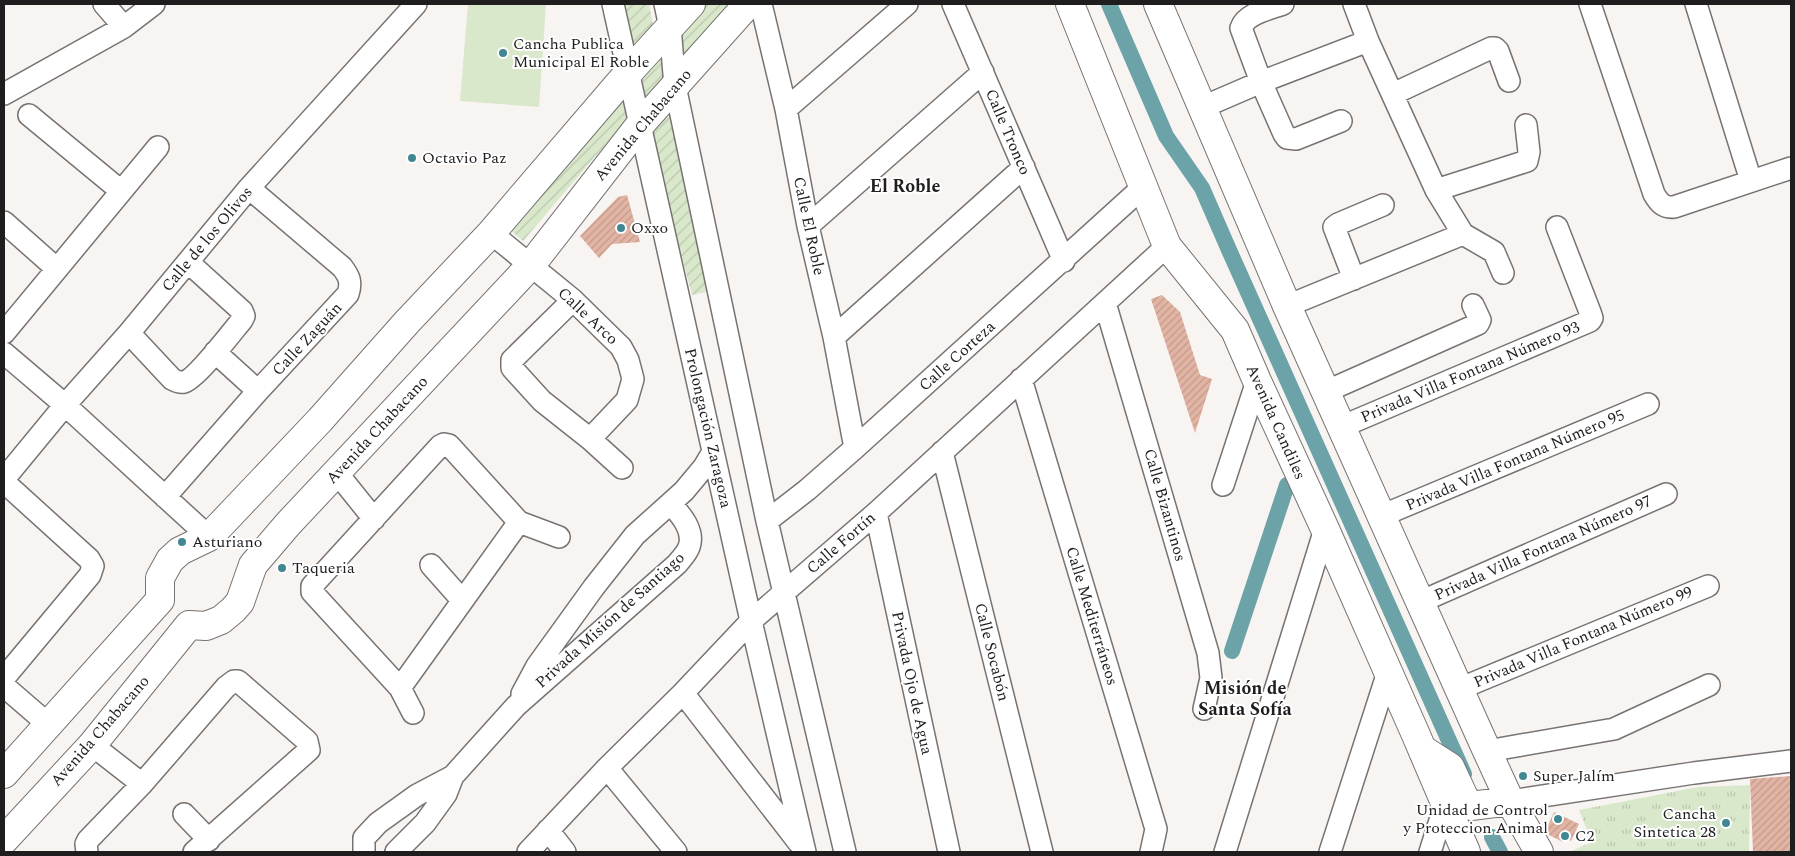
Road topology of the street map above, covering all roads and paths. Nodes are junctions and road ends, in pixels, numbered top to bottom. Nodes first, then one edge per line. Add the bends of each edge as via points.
1 (104, 4) edge
2 (154, 4) edge
3 (416, 4) edge
4 (613, 4) edge
5 (691, 4) edge
6 (748, 4) edge
7 (761, 4) edge
8 (907, 4) edge
9 (953, 4) edge
10 (1070, 4) edge
11 (1082, 4) edge
12 (1283, 4) edge
13 (1354, 4) edge
14 (1590, 4) edge
15 (1696, 4) edge
16 (1156, 5) edge
17 (667, 15) edge
18 (124, 27) junction
19 (1085, 40) junction
20 (1368, 41) junction
21 (982, 72) junction
22 (628, 73) junction
23 (1509, 81) dead end
24 (1261, 82) junction
25 (675, 86) junction
26 (4, 94) edge
27 (1393, 94) junction
28 (1202, 107) junction
29 (786, 109) junction
30 (29, 115) dead end
31 (1341, 121) dead end
32 (1526, 125) dead end
33 (640, 126) junction
34 (158, 147) dead end
35 (1024, 167) junction
36 (1791, 168) edge
37 (1751, 182) junction
38 (249, 188) junction
39 (1143, 188) junction
40 (1436, 190) junction
41 (121, 191) junction
42 (1383, 205) dead end
43 (4, 222) edge
44 (808, 226) junction
45 (1557, 227) dead end
46 (491, 233) junction
47 (1463, 234) junction
48 (1167, 246) junction
49 (1064, 261) junction
50 (188, 262) junction
51 (531, 265) junction
52 (57, 269) junction
53 (1503, 273) dead end
54 (1354, 279) junction
55 (574, 300) junction
56 (1105, 303) junction
57 (1473, 305) dead end
58 (1287, 306) junction
59 (4, 333) edge
60 (129, 333) junction
61 (834, 337) junction
62 (215, 352) junction
63 (4, 353) edge
64 (1021, 379) junction
65 (1257, 381) junction
66 (258, 391) junction
67 (1325, 392) junction
68 (1648, 404) dead end
69 (65, 405) junction
70 (1341, 427) junction
71 (590, 439) junction
72 (855, 448) junction
73 (713, 452) junction
74 (942, 452) junction
75 (622, 468) dead end
76 (338, 473) junction
77 (4, 480) edge
78 (1223, 485) dead end
79 (1666, 494) dead end
80 (165, 497) junction
81 (671, 504) junction
82 (876, 513) junction
83 (1381, 516) junction
84 (374, 519) junction
85 (767, 521) junction
86 (519, 522) junction
87 (1325, 529) junction
88 (209, 537) junction
89 (559, 537) dead end
90 (431, 565) dead end
91 (1708, 586) dead end
92 (784, 593) junction
93 (160, 600) junction
94 (462, 600) junction
95 (1420, 602) junction
96 (751, 621) junction
97 (189, 625) junction
98 (1388, 672) junction
99 (4, 678) edge
100 (1709, 685) dead end
101 (4, 686) edge
102 (400, 688) junction
103 (1459, 689) junction
104 (683, 694) junction
105 (516, 706) junction
106 (1204, 709) dead end
107 (413, 713) dead end
108 (49, 725) junction
109 (92, 745) junction
110 (1422, 749) junction
111 (1487, 751) junction
112 (1791, 761) edge
113 (607, 768) junction
114 (4, 774) edge
115 (453, 776) junction
116 (142, 784) junction
117 (1510, 801) junction
118 (1445, 804) junction
119 (184, 814) dead end
120 (548, 830) junction
121 (4, 840) edge
122 (201, 846) edge
123 (86, 850) edge
124 (804, 851) edge
125 (364, 852) edge
126 (396, 852) edge
127 (528, 852) edge
128 (565, 852) edge
129 (676, 852) edge
130 (845, 852) edge
131 (949, 852) edge
132 (1042, 852) edge
133 (1151, 852) edge
134 (1225, 852) edge
135 (1330, 852) edge
136 (1430, 852) edge
137 (1466, 852) edge
138 (1485, 852) edge
139 (1539, 852) edge

1 - 18 street
2 - 18 street
3 - 38 street, Calle de los Olivos
4 - 22 street, Prolongación Zaragoza
5 - 17 main road
6 - 25 main road, Avenida Chabacano
7 - 29 street, Calle El Roble
8 - 29 street
9 - 21 street, Calle Tronco
10 - 19 main road, Avenida Candiles
11 - 19 main road
12 - 24 street via 1248,18 1241,28
13 - 20 street
14 - 37 street via 1654,194 1662,205 1674,207
15 - 37 street
16 - 28 main road
17 - 22 main road
17 - 25 street
18 - 26 street
19 - 39 main road, Avenida Candiles
20 - 24 street
20 - 27 street
21 - 35 street, Calle Tronco
21 - 44 street
22 - 33 street, Prolongación Zaragoza
22 - 46 main road
23 - 27 street via 1498,51 1491,48
24 - 28 street
24 - 31 street via 1287,138 1296,139
25 - 33 main road, Avenida Chabacano
25 - 85 street
27 - 40 street
28 - 58 main road
29 - 44 street, Calle El Roble
30 - 41 street
32 - 40 street via 1529,152 1525,162
33 - 51 main road, Avenida Chabacano
33 - 73 street, Prolongación Zaragoza
34 - 41 street
35 - 49 street, Calle Tronco
35 - 61 street
36 - 37 street
38 - 50 street, Calle de los Olivos
38 - 66 street, Calle Zaguán via 342,267 350,281 348,294
39 - 48 main road, Avenida Candiles
39 - 49 street, Calle Corteza
40 - 47 street
41 - 52 street
42 - 54 street via 1334,227
43 - 52 street
44 - 61 street, Calle El Roble
45 - 70 street, Privada Villa Fontana Número 93 via 1590,312 1590,321
46 - 51 street, Calle Arco
46 - 88 main road
47 - 53 street via 1494,252
47 - 54 street
48 - 56 street, Calle Fortín
48 - 65 main road, Avenida Candiles via 1236,330
49 - 72 street, Calle Corteza
50 - 60 street, Calle de los Olivos
50 - 62 street via 242,311 243,319
51 - 55 street, Calle Arco
51 - 76 main road, Avenida Chabacano
52 - 59 street
54 - 58 street
55 - 71 street, Calle Arco via 621,347 633,379 627,400
55 - 71 street via 512,360 512,368 542,401
56 - 64 street, Calle Fortín
56 - 106 street, Calle Bizantinos via 1208,653 1211,678
57 - 67 street via 1480,320 1478,324
58 - 67 main road
60 - 62 street via 178,382 190,379
60 - 69 street, Calle de los Olivos
61 - 72 street, Calle El Roble
62 - 66 street
63 - 69 street
64 - 74 street, Calle Fortín
64 - 133 street, Calle Mediterráneos via 1156,829
65 - 78 street
65 - 87 main road, Avenida Candiles
66 - 80 street, Calle Zaguán
67 - 70 main road
68 - 83 street, Privada Villa Fontana Número 95
69 - 77 street, Calle de los Olivos
69 - 80 street
70 - 83 main road
71 - 75 street
72 - 85 street, Calle Corteza
73 - 81 street, Privada Misión de Santiago
73 - 96 street, Prolongación Zaragoza
74 - 82 street, Calle Fortín
74 - 132 street, Calle Socabón
76 - 84 street
76 - 97 main road, Avenida Chabacano via 288,524 254,565 240,602 233,610 206,626
77 - 99 street via 93,566 90,575
79 - 95 street, Privada Villa Fontana Número 97
80 - 88 street
81 - 105 street, Privada Misión de Santiago via 635,535 594,587 537,666
81 - 105 street, Privada Misión de Santiago via 684,518 690,540 689,548 677,564
82 - 92 street, Calle Fortín
82 - 131 street, Privada Ojo de Agua
83 - 95 main road
84 - 86 street via 444,444 449,445
84 - 102 street via 312,586 312,592
85 - 92 street
86 - 89 street
86 - 94 street
87 - 98 main road, Avenida Candiles
87 - 134 street
88 - 93 main road via 180,551 170,560 160,578
90 - 94 street
91 - 103 street, Privada Villa Fontana Número 99
92 - 96 street, Calle Fortín
92 - 130 street
93 - 97 main road via 170,613
93 - 108 main road
94 - 102 street
95 - 103 main road
96 - 104 street, Calle Fortín
96 - 124 street, Prolongación Zaragoza
97 - 109 main road, Avenida Chabacano
98 - 110 main road, Avenida Candiles
98 - 135 street
100 - 111 street via 1614,729
101 - 108 street
102 - 107 street
103 - 111 main road
104 - 113 street, Calle Fortín
104 - 124 street
105 - 115 street, Privada Misión de Santiago
108 - 114 main road
109 - 116 street
109 - 121 main road, Avenida Chabacano
110 - 117 main road via 1450,767 1464,798 1472,806
110 - 118 main road, Avenida Candiles
111 - 117 main road
112 - 117 street
113 - 120 street, Calle Fortín
113 - 129 street
115 - 125 street, Privada Misión de Santiago via 416,795 378,822 364,838
115 - 126 street, Privada Misión de Santiago via 446,794 425,823
116 - 122 street via 234,681 241,683 307,742 308,752
116 - 123 street via 88,840
117 - 138 main road via 1484,813 1475,823
117 - 139 main road
118 - 136 street
118 - 137 main road, Avenida Candiles
119 - 122 street
120 - 127 street, Calle Fortín
120 - 128 street

